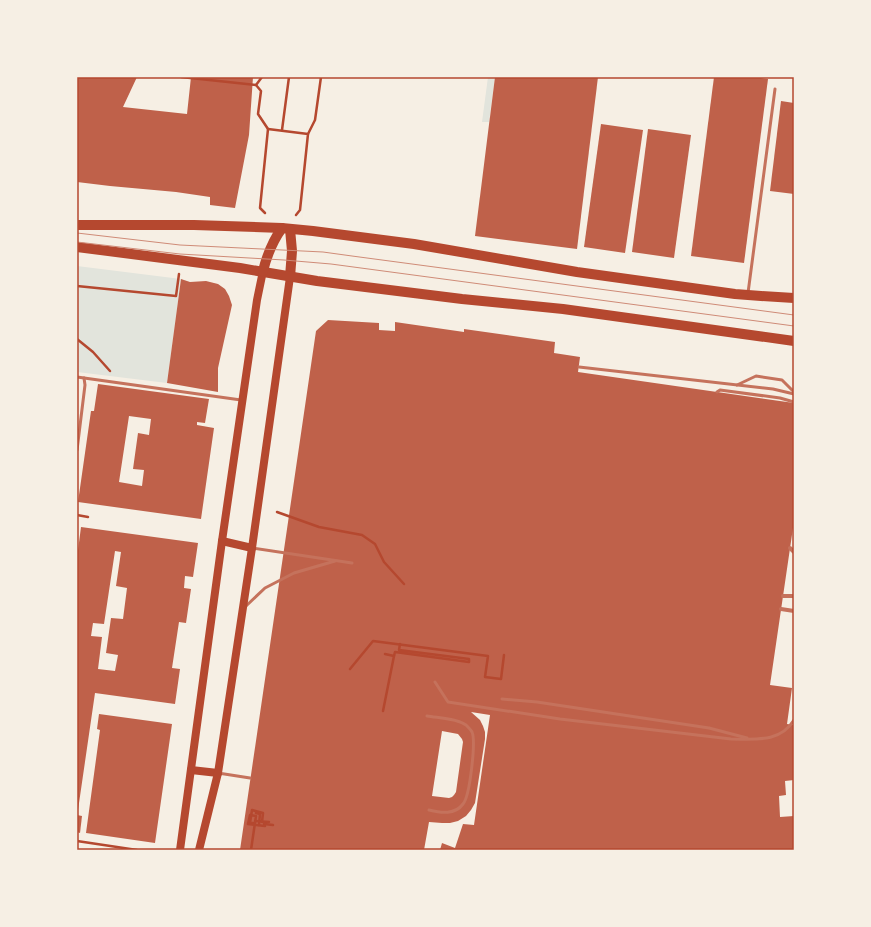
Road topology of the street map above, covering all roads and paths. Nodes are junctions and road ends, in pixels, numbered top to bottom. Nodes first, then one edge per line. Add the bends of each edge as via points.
1 (181, 77) edge
2 (262, 77) edge
3 (289, 77) edge
4 (321, 77) edge
5 (256, 85) junction
6 (775, 89) dead end
7 (268, 129) junction
8 (282, 130) junction
9 (308, 134) junction
10 (77, 225) edge
11 (286, 229) junction
12 (77, 247) edge
13 (263, 272) junction
14 (179, 274) dead end
15 (290, 277) junction
16 (77, 286) edge
17 (748, 295) junction
18 (794, 298) edge
19 (77, 340) edge
20 (793, 342) edge
21 (579, 367) dead end
22 (77, 377) edge
23 (84, 378) junction
24 (122, 383) junction
25 (735, 385) junction
26 (717, 392) dead end
27 (794, 393) edge
28 (243, 400) junction
29 (794, 402) edge
30 (77, 450) edge
31 (277, 512) dead end
32 (77, 515) edge
33 (88, 517) dead end
34 (222, 541) junction
35 (252, 548) junction
36 (790, 548) dead end
37 (794, 552) edge
38 (335, 561) junction
39 (352, 564) dead end
40 (404, 584) dead end
41 (783, 596) dead end
42 (794, 596) edge
43 (244, 608) junction
44 (781, 609) dead end
45 (794, 611) edge
46 (400, 644) junction
47 (385, 654) dead end
48 (504, 655) dead end
49 (394, 656) junction
50 (350, 669) dead end
51 (435, 682) dead end
52 (502, 699) dead end
53 (383, 711) dead end
54 (427, 716) dead end
55 (794, 720) edge
56 (753, 739) junction
57 (191, 770) junction
58 (218, 773) junction
59 (250, 778) dead end
60 (429, 810) dead end
61 (262, 822) junction
62 (269, 822) dead end
63 (259, 825) junction
64 (273, 825) dead end
65 (265, 826) dead end
66 (77, 842) edge
67 (137, 850) edge
68 (180, 850) edge
69 (199, 850) edge
70 (251, 850) edge

1 - 5 path
2 - 5 path
3 - 8 path
4 - 9 path via 315,120
5 - 7 path via 260,91 258,114
6 - 17 lane
7 - 8 path
7 - 11 path via 260,208
8 - 9 path
9 - 11 path via 300,210
10 - 11 main road via 194,225
11 - 13 main road via 275,238 269,249
11 - 15 main road via 292,251
11 - 17 main road via 414,244 577,272
12 - 13 main road
13 - 15 main road
13 - 28 main road
14 - 16 path via 176,296
15 - 20 main road via 429,296 563,309
15 - 35 main road
17 - 18 main road
19 - 24 path via 93,352
21 - 25 lane
22 - 23 lane
23 - 24 lane
23 - 30 lane
24 - 28 lane
25 - 27 lane
25 - 27 lane via 756,376 782,380
26 - 29 lane via 720,390
28 - 34 main road
31 - 40 path via 319,527 362,535 375,544 384,562
32 - 33 path
34 - 35 main road
34 - 57 main road
35 - 38 lane
35 - 43 main road
36 - 37 street
38 - 39 lane
38 - 43 lane via 294,572 265,588
41 - 42 street
43 - 58 main road
44 - 45 street
46 - 48 path via 488,656 485,677 501,679
46 - 49 path via 399,650 469,659 469,662 395,652
46 - 50 path via 373,641
47 - 49 path
49 - 53 path
51 - 56 lane via 448,702 458,704 560,719 731,739
52 - 56 lane via 709,728
54 - 60 lane via 465,725 472,732 474,742 468,795 464,804 448,812
55 - 56 lane via 786,730 777,735
57 - 58 main road
57 - 68 main road
58 - 59 lane
58 - 69 main road
61 - 62 path
61 - 63 path via 257,821 252,821 253,812 260,814 260,820
61 - 64 path via 263,813 252,810 250,823
63 - 65 path
63 - 70 path via 253,825 248,824 250,815 256,816 255,823 254,829
66 - 67 path

